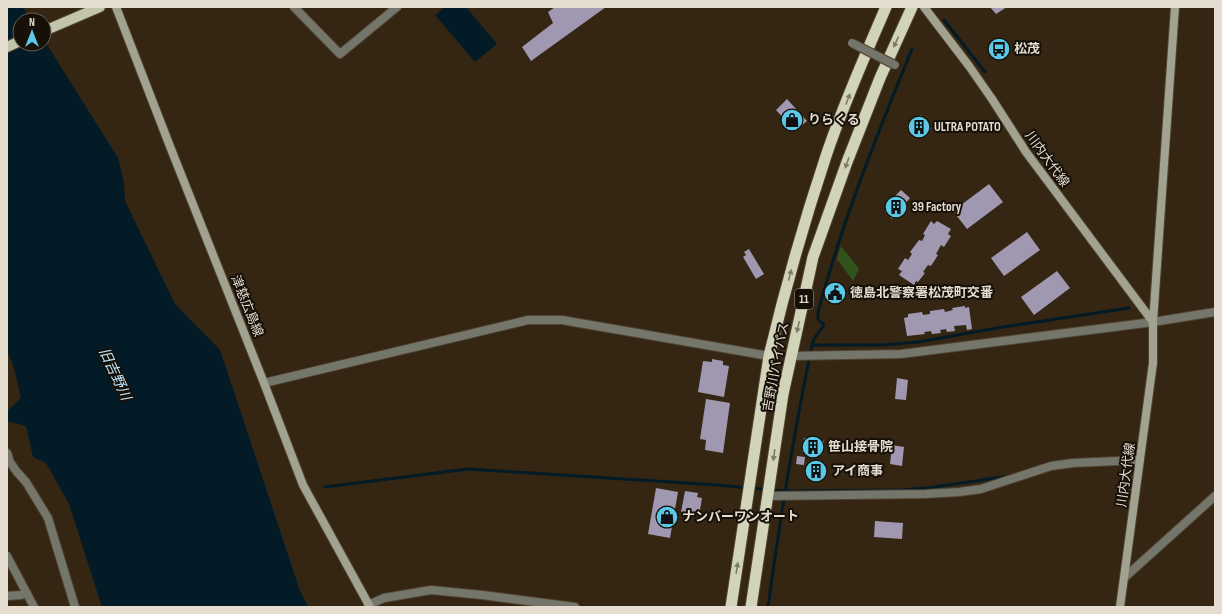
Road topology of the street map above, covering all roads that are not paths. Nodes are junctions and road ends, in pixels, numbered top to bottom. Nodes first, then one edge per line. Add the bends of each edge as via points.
1 (100, 7) edge
2 (116, 7) edge
3 (294, 7) edge
4 (397, 7) edge
5 (886, 7) edge
6 (912, 7) edge
7 (924, 7) edge
8 (1175, 7) edge
9 (52, 28) edge
10 (852, 43) dead end
11 (895, 65) dead end
12 (1215, 312) edge
13 (1153, 322) junction
14 (769, 356) junction
15 (791, 356) junction
16 (264, 383) junction
17 (7, 453) edge
18 (1140, 460) junction
19 (768, 496) junction
20 (1215, 496) edge
21 (7, 556) edge
22 (1124, 578) junction
23 (27, 593) junction
24 (7, 596) edge
25 (369, 606) edge
26 (34, 607) edge
27 (75, 607) edge
28 (575, 607) edge
29 (731, 607) edge
30 (751, 607) edge
31 (1120, 607) edge

1 - 9 main road
2 - 16 main road, 津慈広島線
3 - 4 street via 340,54
14 -> 5 highway, 吉野川バイパス / 11 via 797,249 826,155
6 -> 15 highway, 吉野川バイパス / 11 via 880,78 813,257
7 - 13 main road, 川内大代線 via 980,81 1026,152
8 - 13 main road, 川内大代線
10 - 11 street, bridge
12 - 13 street
13 - 15 street via 901,354
13 - 18 main road, 川内大代線 via 1153,363
14 - 16 street via 562,320 528,320
29 -> 14 highway, 吉野川バイパス / 11
15 -> 19 highway, 吉野川バイパス / 11
16 - 25 main road, 津慈広島線 via 303,485
17 - 27 street via 10,462 26,482 48,518
18 - 19 street via 1051,466 981,489 959,492
18 - 22 main road, 川内大代線
19 - 30 highway, 吉野川バイパス / 11
20 - 22 street
21 - 23 street
22 - 31 main road, 川内大代線
23 - 24 street
23 - 26 street
25 - 28 street via 384,598 431,590 482,594

